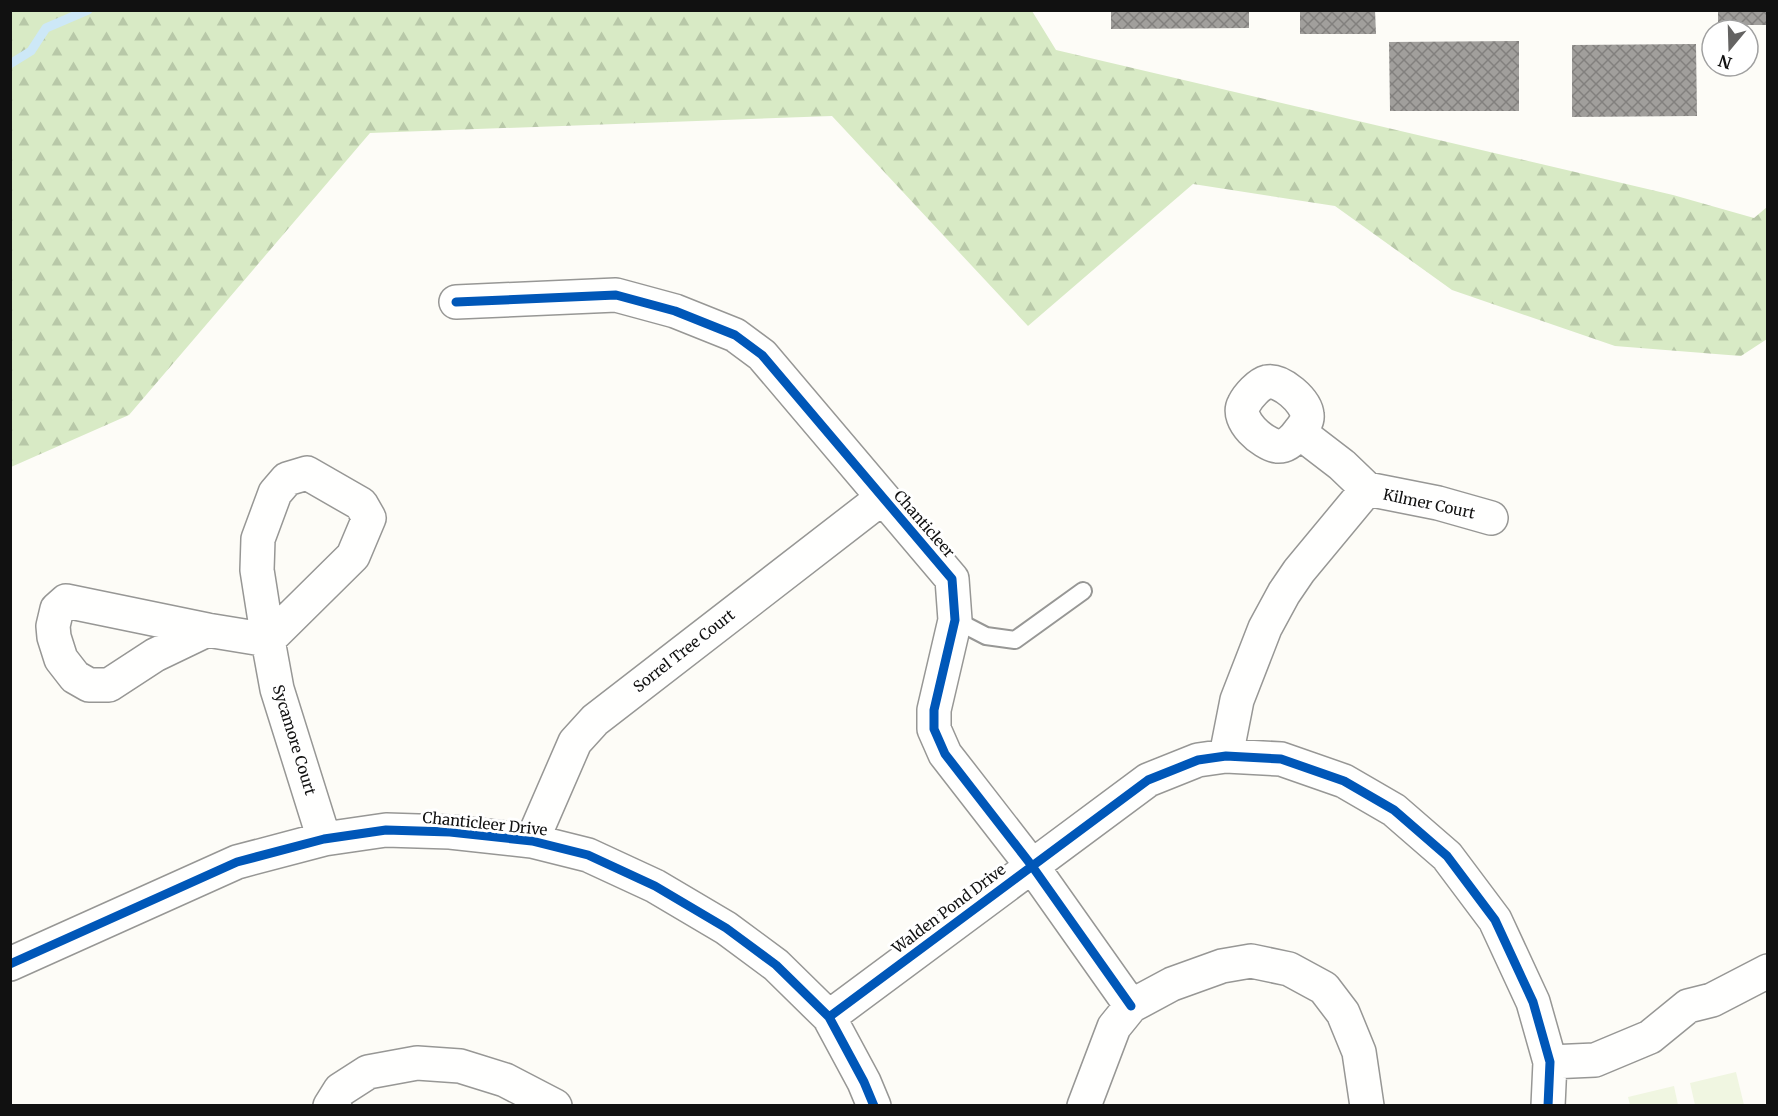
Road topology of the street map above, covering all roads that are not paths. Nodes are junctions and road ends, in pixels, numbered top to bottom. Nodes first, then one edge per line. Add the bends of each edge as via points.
1 (456, 302) dead end
2 (1299, 432) dead end
3 (1367, 489) junction
4 (882, 498) junction
5 (1491, 518) dead end
6 (1083, 591) dead end
7 (955, 620) junction
8 (207, 630) dead end
9 (268, 640) junction
10 (1226, 756) junction
11 (324, 839) junction
12 (532, 841) junction
13 (1032, 866) junction
14 (10, 964) edge
15 (1767, 971) edge
16 (1131, 1006) junction
17 (829, 1017) junction
18 (1550, 1062) junction
19 (330, 1106) edge
20 (555, 1106) edge
21 (874, 1106) edge
22 (1084, 1106) edge
23 (1367, 1106) edge
24 (1548, 1106) edge

1 - 4 street, Chanticleer via 616,296 675,311 735,335 762,355
2 - 3 street
3 - 5 street, Kilmer Court
3 - 10 street via 1299,571 1264,628 1237,700
4 - 7 street, Chanticleer via 952,579
4 - 12 street, Sorrel Tree Court via 595,720 575,742
6 - 7 lane via 1014,640 986,636
7 - 13 street, Chanticleer via 933,710 934,729 945,754
8 - 9 street
9 - 9 street, Sycamore Court via 257,570 258,539 275,493 287,479 307,473 361,504 369,518 353,555
9 - 11 street, Sycamore Court via 277,689
10 - 13 street, Walden Pond Drive via 1198,760 1148,780
10 - 18 street, Walden Pond Drive via 1281,759 1344,781 1394,810 1447,856 1496,920 1533,1002
11 - 12 street, Chanticleer Drive via 386,830
11 - 14 street, Chanticleer Drive via 237,862
12 - 17 street, Chanticleer Drive via 588,855 665,892 726,928 776,965
13 - 16 street, Chanticleer
13 - 17 street, Walden Pond Drive
15 - 18 street via 1712,1000 1688,1005 1650,1036 1595,1060
16 - 22 street via 1114,1027
16 - 23 street via 1172,984 1222,966 1251,961 1288,969 1324,988 1343,1013 1359,1052
17 - 21 street, Chanticleer Drive
18 - 24 street, Walden Pond Drive
19 - 20 street via 340,1090 368,1072 417,1063 460,1066 483,1073

